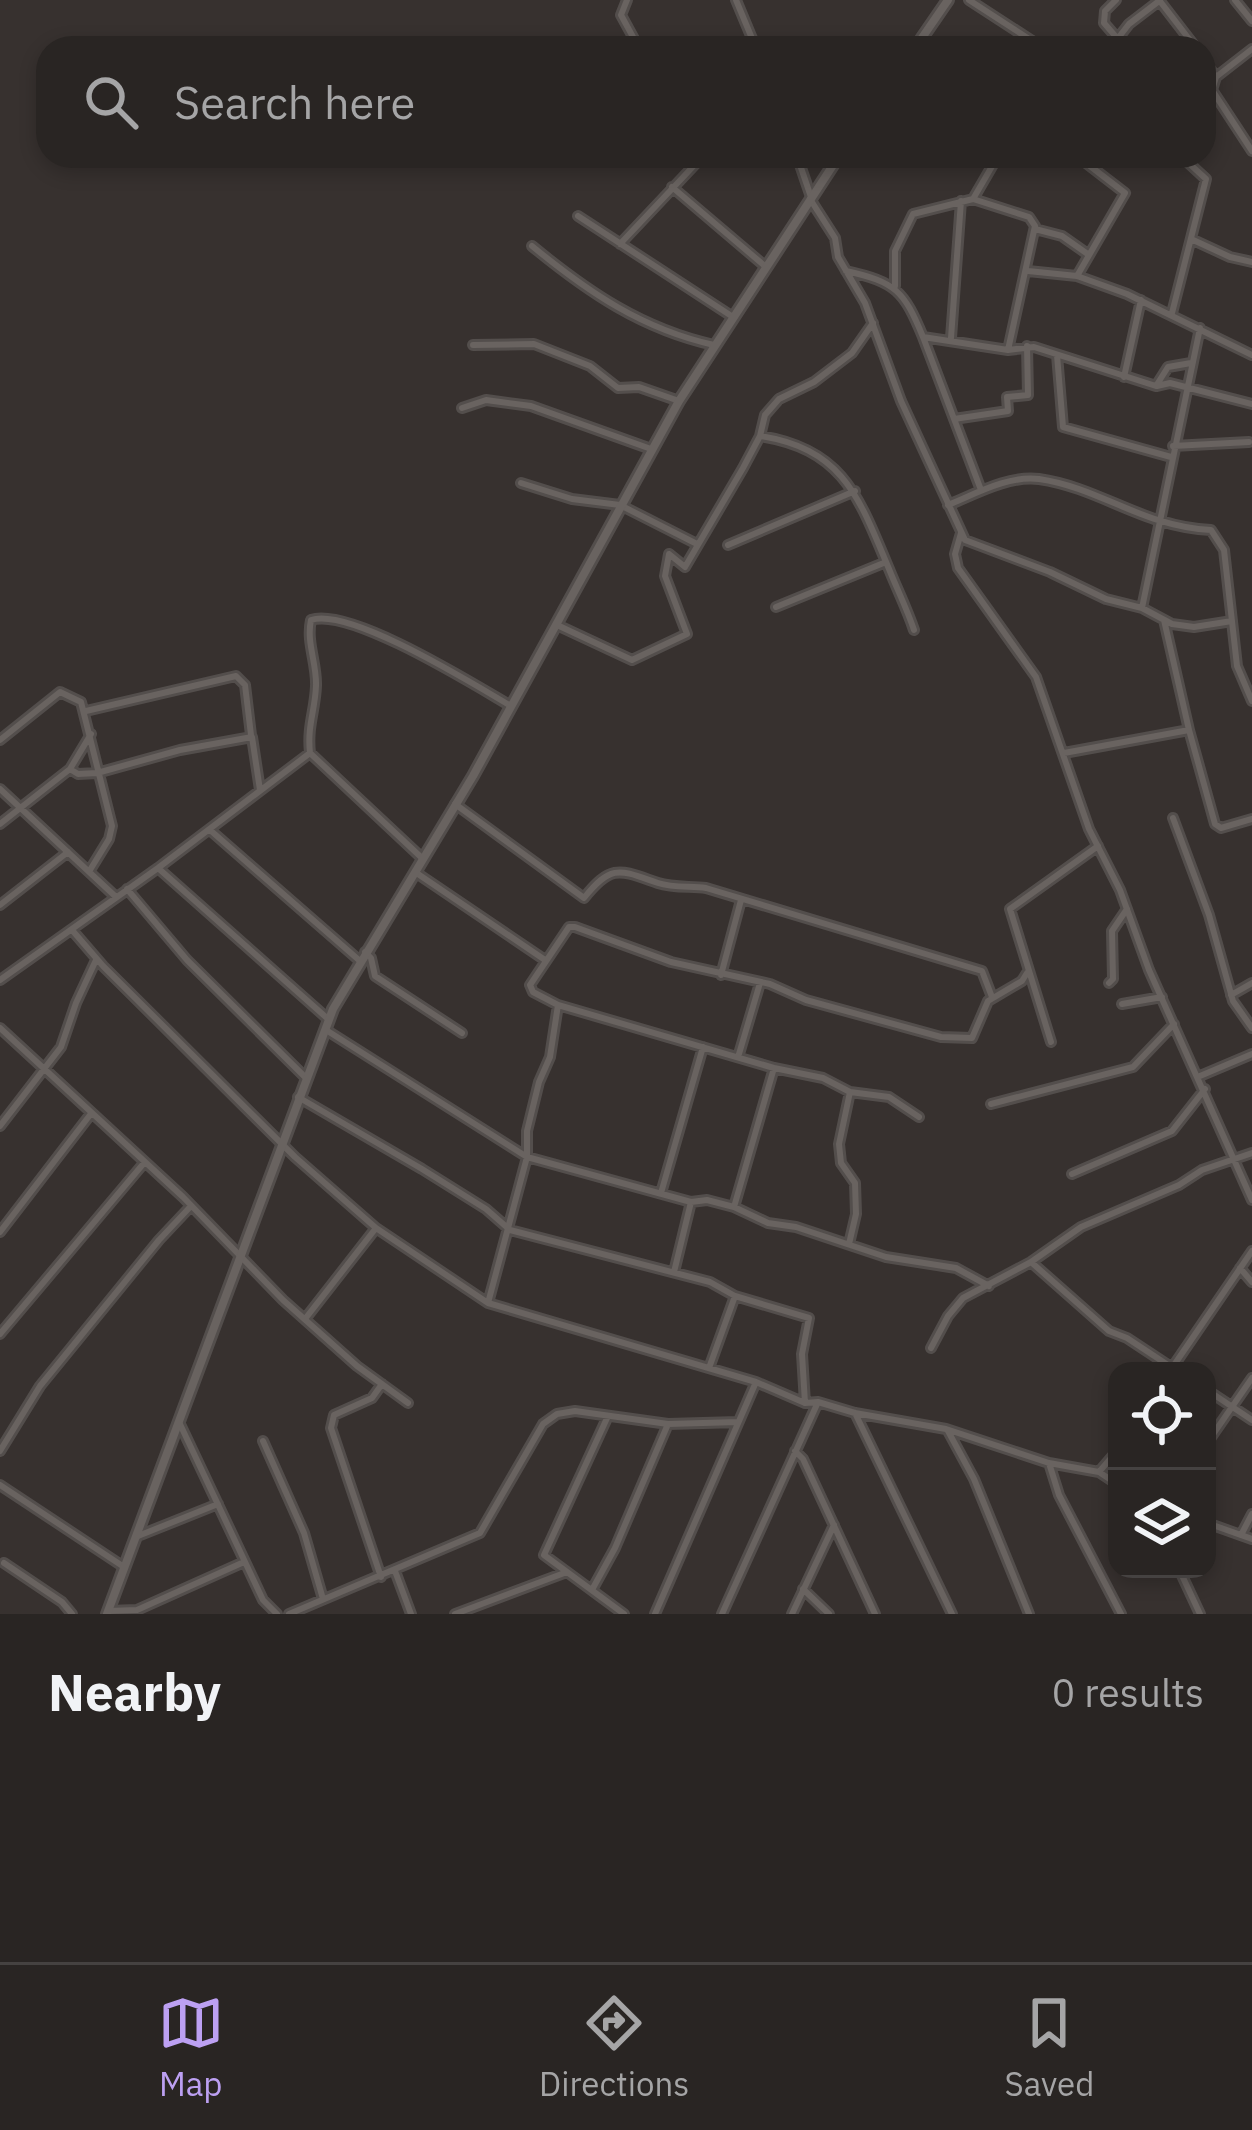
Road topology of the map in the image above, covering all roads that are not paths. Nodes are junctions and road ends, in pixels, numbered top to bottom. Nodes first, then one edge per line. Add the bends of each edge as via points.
1 (627, 0) edge
2 (736, 0) edge
3 (932, 0) edge
4 (969, 0) edge
5 (1116, 0) edge
6 (1159, 0) edge
7 (1235, 0) edge
8 (946, 3) edge
9 (1252, 21) edge
10 (632, 36) edge
11 (751, 36) edge
12 (923, 36) edge
13 (1024, 36) edge
14 (1112, 36) edge
15 (1123, 36) edge
16 (1187, 36) edge
17 (1252, 49) edge
18 (1216, 77) edge
19 (1216, 98) edge
20 (1252, 151) edge
21 (691, 168) edge
22 (801, 168) edge
23 (831, 168) edge
24 (991, 168) edge
25 (1093, 168) edge
26 (1195, 168) edge
27 (671, 187) junction
28 (811, 198) junction
29 (973, 199) junction
30 (961, 202) junction
31 (578, 216) dead end
32 (1035, 229) junction
33 (1191, 239) junction
34 (620, 244) junction
35 (532, 246) dead end
36 (1089, 255) junction
37 (1252, 262) edge
38 (766, 268) junction
39 (1028, 271) junction
40 (846, 272) junction
41 (1077, 276) junction
42 (895, 286) junction
43 (1141, 300) junction
44 (1172, 313) junction
45 (733, 317) junction
46 (873, 323) junction
47 (1200, 328) junction
48 (923, 337) junction
49 (951, 338) junction
50 (473, 345) dead end
51 (715, 345) junction
52 (1027, 346) junction
53 (1009, 350) junction
54 (1057, 355) junction
55 (1252, 356) edge
56 (1191, 363) junction
57 (1124, 377) junction
58 (1156, 386) junction
59 (1185, 388) junction
60 (679, 401) junction
61 (1252, 404) edge
62 (462, 408) dead end
63 (954, 419) junction
64 (760, 436) junction
65 (1249, 442) edge
66 (1173, 446) junction
67 (651, 449) junction
68 (1171, 457) junction
69 (521, 483) dead end
70 (855, 491) junction
71 (981, 492) junction
72 (948, 505) junction
73 (620, 506) junction
74 (1158, 523) junction
75 (961, 533) junction
76 (697, 544) junction
77 (728, 545) dead end
78 (886, 562) junction
79 (776, 607) dead end
80 (1142, 608) junction
81 (1164, 620) junction
82 (1232, 621) junction
83 (557, 625) junction
84 (914, 630) dead end
85 (1248, 682) edge
86 (1252, 701) edge
87 (511, 706) junction
88 (86, 711) junction
89 (1189, 730) junction
90 (91, 734) junction
91 (252, 737) junction
92 (0, 740) edge
93 (310, 753) junction
94 (1064, 753) junction
95 (70, 769) junction
96 (98, 773) junction
97 (0, 789) edge
98 (260, 790) junction
99 (455, 805) junction
100 (20, 808) junction
101 (1173, 818) dead end
102 (1252, 819) edge
103 (0, 824) edge
104 (210, 830) junction
105 (1098, 847) junction
106 (68, 852) junction
107 (423, 859) junction
108 (158, 868) junction
109 (90, 870) junction
110 (415, 872) junction
111 (127, 890) junction
112 (116, 896) junction
113 (741, 900) junction
114 (0, 905) edge
115 (1127, 909) junction
116 (72, 930) junction
117 (362, 956) junction
118 (97, 959) junction
119 (545, 960) junction
120 (1027, 973) junction
121 (721, 975) junction
122 (0, 980) edge
123 (760, 983) junction
124 (1108, 983) dead end
125 (1252, 983) edge
126 (1231, 995) junction
127 (992, 997) junction
128 (1162, 998) junction
129 (1122, 1004) dead end
130 (558, 1005) junction
131 (326, 1024) junction
132 (1174, 1024) junction
133 (0, 1028) edge
134 (1252, 1028) edge
135 (462, 1033) dead end
136 (1051, 1042) dead end
137 (703, 1046) junction
138 (1252, 1054) edge
139 (738, 1056) junction
140 (774, 1068) junction
141 (45, 1072) junction
142 (305, 1077) junction
143 (1199, 1077) junction
144 (1204, 1089) junction
145 (850, 1092) junction
146 (298, 1096) junction
147 (992, 1104) dead end
148 (90, 1115) junction
149 (919, 1117) dead end
150 (0, 1126) edge
151 (281, 1143) junction
152 (1252, 1153) edge
153 (527, 1157) junction
154 (1234, 1159) junction
155 (144, 1163) junction
156 (1072, 1174) dead end
157 (661, 1193) junction
158 (1252, 1201) edge
159 (691, 1202) junction
160 (191, 1206) junction
161 (734, 1207) junction
162 (376, 1228) junction
163 (510, 1230) junction
164 (0, 1232) edge
165 (848, 1246) junction
166 (1252, 1251) edge
167 (240, 1258) junction
168 (1031, 1262) junction
169 (1240, 1268) junction
170 (674, 1272) junction
171 (1252, 1282) edge
172 (989, 1286) junction
173 (735, 1296) junction
174 (488, 1303) junction
175 (304, 1319) junction
176 (0, 1334) edge
177 (932, 1348) dead end
178 (1162, 1362) edge
179 (1178, 1362) edge
180 (709, 1368) junction
181 (1252, 1378) edge
182 (756, 1382) junction
183 (382, 1384) junction
184 (1216, 1396) edge
185 (818, 1402) junction
186 (408, 1403) dead end
187 (805, 1403) junction
188 (1232, 1406) junction
189 (856, 1413) junction
190 (608, 1416) junction
191 (1252, 1420) edge
192 (179, 1422) junction
193 (738, 1422) junction
194 (668, 1424) junction
195 (946, 1429) junction
196 (1216, 1430) edge
197 (263, 1441) dead end
198 (0, 1450) edge
199 (794, 1450) junction
200 (1108, 1462) edge
201 (1048, 1463) junction
202 (1099, 1472) junction
203 (1108, 1478) edge
204 (0, 1485) edge
205 (218, 1504) junction
206 (1252, 1514) edge
207 (835, 1523) junction
208 (1216, 1526) edge
209 (1241, 1535) junction
210 (136, 1537) junction
211 (1252, 1539) edge
212 (4, 1562) dead end
213 (244, 1562) junction
214 (124, 1568) junction
215 (394, 1571) junction
216 (567, 1572) junction
217 (381, 1577) junction
218 (1183, 1578) edge
219 (593, 1588) junction
220 (803, 1589) junction
221 (323, 1599) junction
222 (108, 1613) edge
223 (72, 1614) edge
224 (277, 1614) edge
225 (289, 1614) edge
226 (411, 1614) edge
227 (455, 1614) edge
228 (624, 1614) edge
229 (655, 1614) edge
230 (722, 1614) edge
231 (792, 1614) edge
232 (829, 1614) edge
233 (875, 1614) edge
234 (952, 1614) edge
235 (1029, 1614) edge
236 (1121, 1614) edge
237 (1199, 1614) edge

1 - 10 street via 621,15
2 - 11 street
3 - 8 street
4 - 13 street
5 - 14 street via 1105,11
6 - 15 street
6 - 16 street
7 - 9 street
8 - 12 street
17 - 18 street
19 - 20 street
21 - 27 street
22 - 28 street
23 - 28 street
24 - 29 street
25 - 36 street via 1126,193
26 - 33 street via 1206,178
27 - 34 street
27 - 38 street
28 - 38 street
28 - 40 street
29 - 30 street
29 - 32 street via 1029,218
30 - 42 street via 910,218 895,251
30 - 49 street
31 - 34 street
32 - 36 street
32 - 39 street
33 - 37 street
33 - 44 street
34 - 45 street
35 - 51 street via 620,310
36 - 41 street
38 - 45 street
39 - 41 street
39 - 53 street
40 - 42 street
40 - 46 street
41 - 43 street
42 - 48 street
43 - 44 street
43 - 57 street
44 - 47 street
45 - 51 street
46 - 64 street via 852,352 779,399
46 - 72 street
47 - 55 street
47 - 56 street
48 - 49 street
48 - 63 street
49 - 53 street
50 - 60 street via 534,344 590,366 618,388
51 - 60 street
52 - 53 street
52 - 54 street
52 - 63 street via 1028,395 1007,397 1007,411
54 - 57 street
54 - 68 street via 1063,428
56 - 58 street via 1168,367
56 - 59 street
57 - 58 street
58 - 59 street
59 - 61 street
59 - 66 street
60 - 67 street
62 - 67 street via 486,400 531,406
63 - 71 street
64 - 70 street via 831,463
64 - 76 street
65 - 66 street
66 - 68 street
67 - 73 street
68 - 74 street
69 - 73 street
70 - 77 street
70 - 78 street
71 - 72 street
71 - 74 street via 1038,479
72 - 75 street
73 - 76 street
73 - 83 street
74 - 80 street
74 - 82 street via 1211,530 1224,550
75 - 80 street
75 - 94 street via 958,568 1036,677
76 - 83 street via 685,567 669,554 665,575 687,634 632,659
78 - 79 street
78 - 84 street
80 - 81 street
81 - 82 street via 1182,627
81 - 89 street
82 - 85 street via 1237,666
83 - 87 street
85 - 86 street
87 - 93 street via 428,658 319,616 309,628 316,686
87 - 99 street
88 - 90 street
88 - 91 street via 236,676
88 - 92 street via 60,692
89 - 94 street
89 - 102 street via 1215,824
90 - 95 street
90 - 96 street
91 - 96 street
91 - 98 street
93 - 98 street
93 - 107 street
94 - 105 street
95 - 96 street
95 - 100 street
96 - 109 street via 112,826
97 - 100 street
98 - 104 street
99 - 107 street
99 - 113 street via 584,898 606,874 632,872
100 - 103 street
100 - 106 street
101 - 126 street
104 - 108 street
104 - 117 street via 307,919
105 - 115 street
105 - 120 street via 1010,909
106 - 109 street
106 - 114 street
107 - 110 street
108 - 111 street
108 - 131 street
109 - 112 street
110 - 117 street
110 - 119 street
111 - 112 street
111 - 142 street
112 - 116 street
113 - 121 street
113 - 127 street via 982,971
115 - 124 street via 1112,931
115 - 128 street
116 - 118 street
116 - 122 street
117 - 131 street
117 - 135 street via 371,958 375,976
118 - 141 street
118 - 151 street
119 - 121 street via 575,927
119 - 130 street via 530,988
120 - 127 street
120 - 136 street
121 - 123 street
123 - 127 street via 966,1039
123 - 139 street
125 - 126 street
126 - 134 street
128 - 129 street
128 - 132 street
130 - 137 street
130 - 153 street
131 - 142 street
131 - 153 street
132 - 143 street
132 - 147 street via 1133,1066
133 - 141 street
137 - 139 street
137 - 157 street
138 - 143 street
139 - 140 street
140 - 145 street
140 - 161 street
141 - 148 street
141 - 150 street
142 - 146 street
143 - 144 street
144 - 154 street
144 - 156 street via 1172,1131
145 - 149 street via 889,1097
145 - 165 street via 839,1144 855,1183
146 - 151 street
146 - 163 street
148 - 155 street
148 - 164 street
151 - 162 street
151 - 167 street
152 - 154 street
153 - 157 street
153 - 163 street
154 - 158 street
154 - 168 street via 1081,1227
155 - 160 street
155 - 176 street
157 - 159 street
159 - 161 street
159 - 170 street
160 - 167 street
160 - 198 street via 40,1385
161 - 165 street
162 - 174 street
162 - 175 street
163 - 170 street
163 - 174 street
165 - 172 street via 956,1268
166 - 169 street
167 - 175 street
167 - 192 street
168 - 172 street
168 - 178 street via 1109,1331
169 - 171 street
169 - 179 street
170 - 173 street
172 - 177 street via 952,1309
173 - 180 street
173 - 187 street via 809,1318
174 - 180 street
175 - 183 street
180 - 182 street
181 - 188 street
182 - 187 street
182 - 193 street
183 - 186 street
183 - 217 street via 331,1420
184 - 188 street
185 - 187 street
185 - 189 street
185 - 199 street
188 - 191 street
188 - 196 street
189 - 195 street
189 - 234 street
190 - 194 street
190 - 215 street via 556,1414 480,1533
190 - 216 street via 544,1555
192 - 205 street
192 - 210 street
193 - 194 street
193 - 229 street
194 - 219 street
195 - 201 street
195 - 235 street
197 - 221 street
199 - 207 street
199 - 230 street
200 - 202 street
201 - 202 street
201 - 236 street
202 - 203 street
204 - 214 street
205 - 210 street
205 - 213 street
206 - 209 street
207 - 220 street
207 - 233 street
208 - 209 street
209 - 211 street
210 - 214 street
212 - 223 street
213 - 222 street via 137,1610
213 - 224 street
214 - 222 street
215 - 217 street
215 - 226 street
216 - 219 street
216 - 227 street
217 - 221 street
218 - 237 street
219 - 228 street
220 - 231 street
220 - 232 street
221 - 225 street

